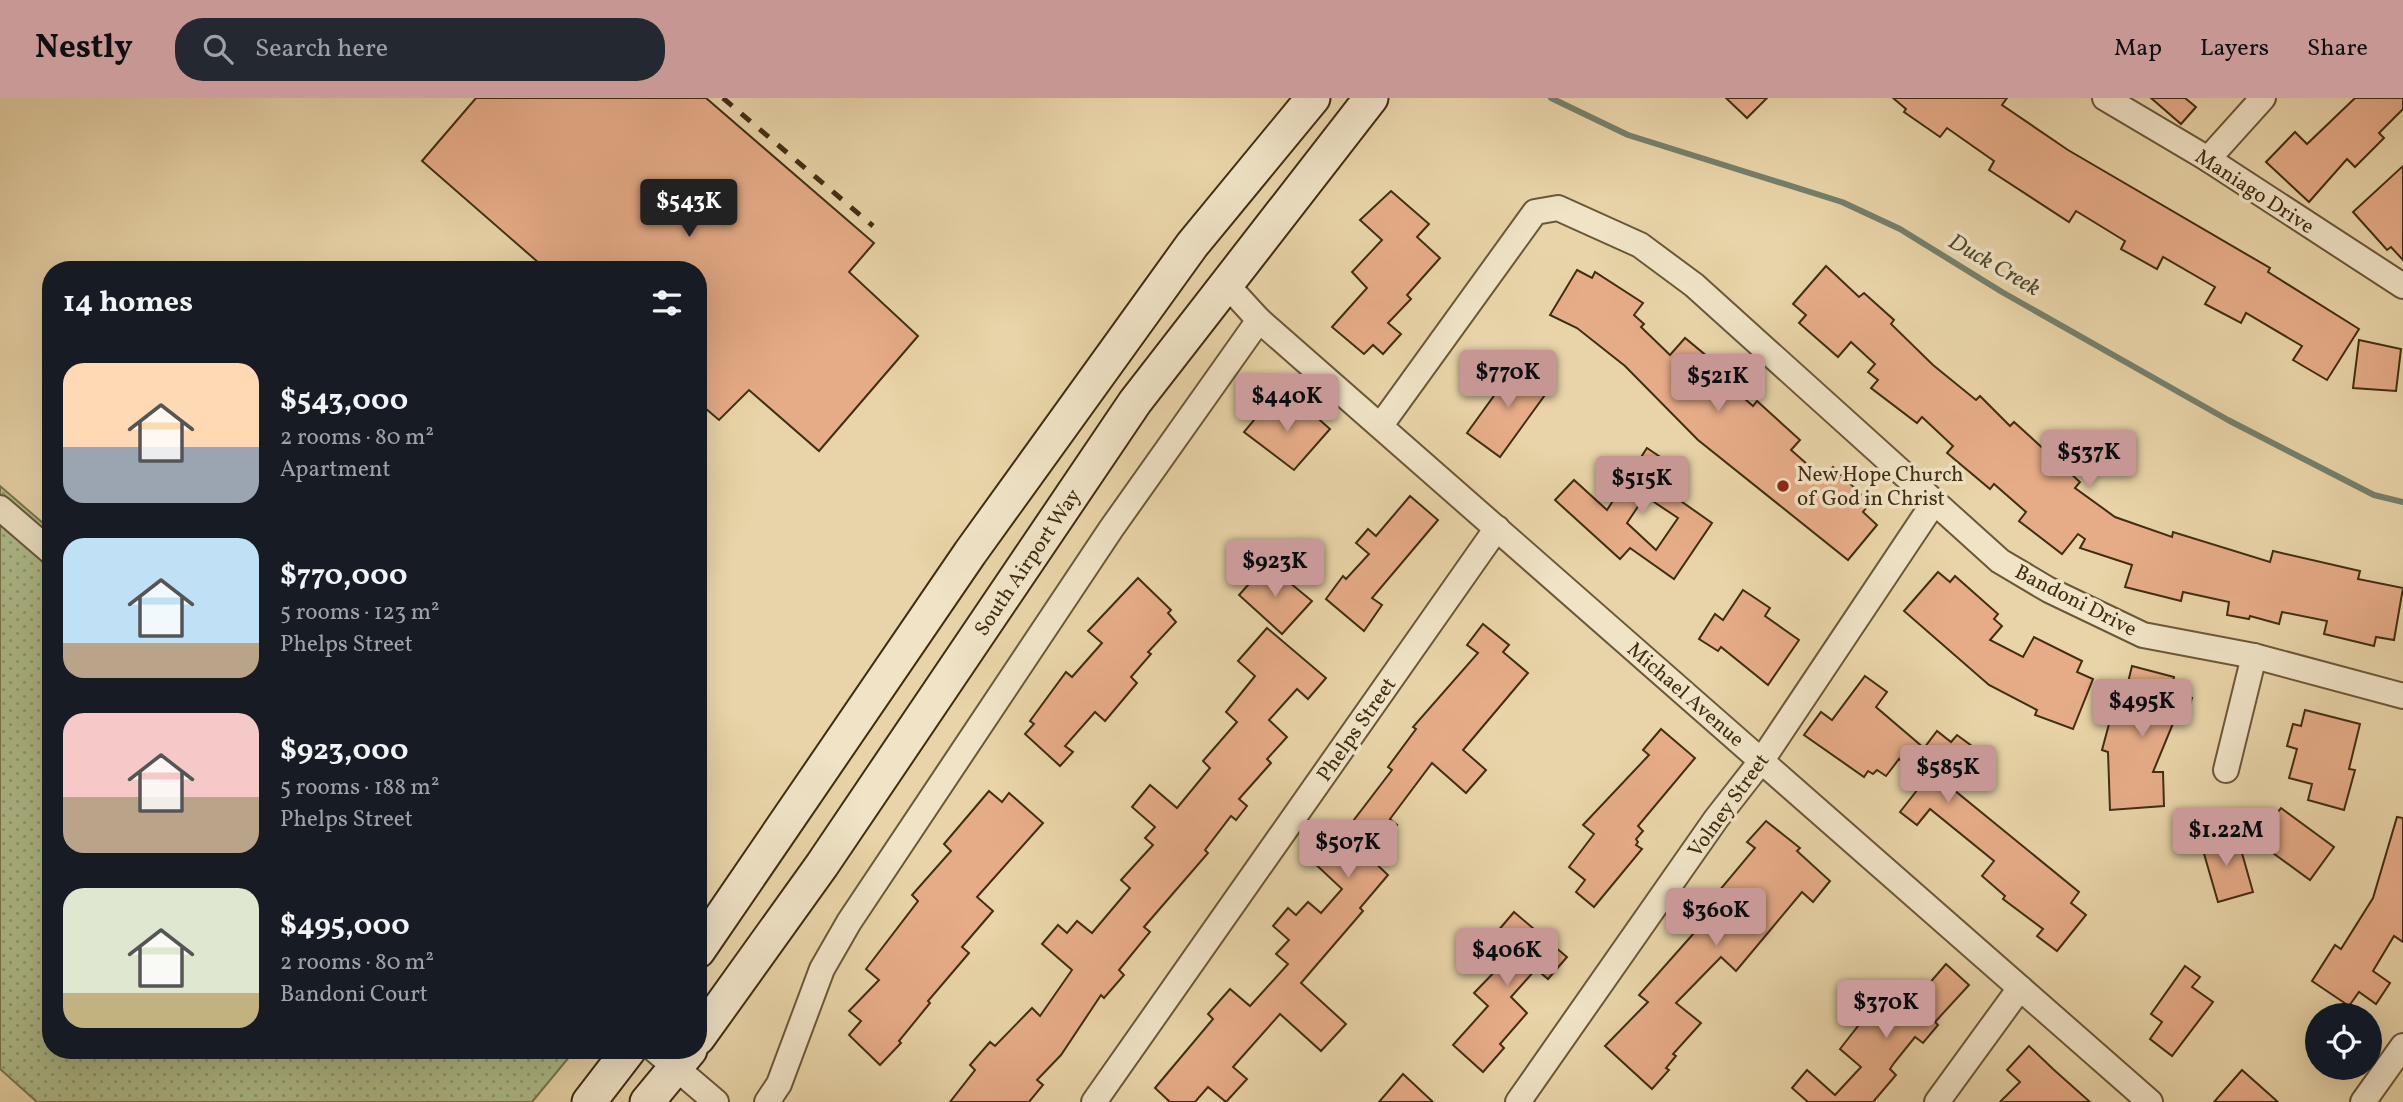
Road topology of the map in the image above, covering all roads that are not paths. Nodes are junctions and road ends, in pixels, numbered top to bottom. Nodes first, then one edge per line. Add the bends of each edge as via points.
1 (1313, 98) edge
2 (1371, 98) edge
3 (2105, 98) edge
4 (2263, 98) edge
5 (2208, 159) junction
6 (1226, 284) junction
7 (2403, 286) edge
8 (1259, 320) junction
9 (1381, 425) junction
10 (1933, 504) junction
11 (0, 508) edge
12 (1497, 528) junction
13 (42, 544) edge
14 (2254, 656) junction
15 (2403, 696) edge
16 (1762, 760) junction
17 (2226, 770) dead end
18 (707, 938) edge
19 (2020, 988) junction
20 (707, 1025) edge
21 (2403, 1046) edge
22 (622, 1059) edge
23 (672, 1059) edge
24 (677, 1059) edge
25 (589, 1102) edge
26 (648, 1102) edge
27 (716, 1102) edge
28 (767, 1102) edge
29 (1094, 1102) edge
30 (1518, 1102) edge
31 (1937, 1102) edge
32 (2150, 1102) edge
33 (2363, 1102) edge

1 - 18 main road via 1168,277 970,553
2 - 6 main road, South Airport Way
3 - 5 street, Maniago Drive
4 - 5 street
5 - 7 street, Maniago Drive
6 - 8 street, Michael Avenue
6 - 20 main road, South Airport Way via 1135,401 822,865
8 - 9 street, Michael Avenue
8 - 28 street via 1111,529 849,922 822,969 779,1084
9 - 10 street, Bandoni Drive via 1535,212 1558,208 1640,244 1694,285
9 - 12 street, Michael Avenue
10 - 14 street, Bandoni Drive via 2000,561 2098,614 2143,635
10 - 16 street, Volney Street
11 - 13 street
12 - 16 street, Michael Avenue
12 - 29 street, Phelps Street
14 - 15 street, Bandoni Drive
14 - 17 street
16 - 19 street, Michael Avenue
16 - 30 street, Volney Street
19 - 31 street
19 - 32 street, Michael Avenue
21 - 33 street
22 - 25 main road
23 - 26 main road
24 - 27 street

